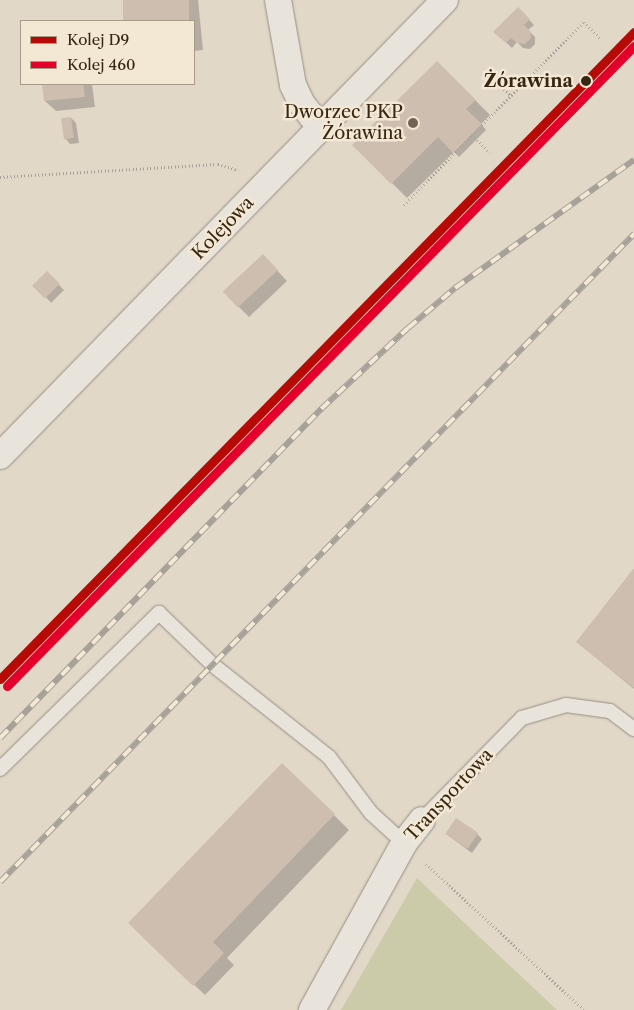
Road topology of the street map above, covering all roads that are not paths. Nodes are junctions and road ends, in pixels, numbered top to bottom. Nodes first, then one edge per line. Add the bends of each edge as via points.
1 (278, 0) edge
2 (445, 0) edge
3 (321, 128) junction
4 (0, 456) edge
5 (634, 729) edge
6 (0, 769) edge
7 (422, 820) joint
8 (404, 843) junction
9 (312, 1010) edge

1 - 3 street via 293,85 302,104
2 - 3 street, Kolejowa
3 - 4 street, Kolejowa
5 - 7 lane, Transportowa via 610,711 566,705 522,718
6 - 8 lane via 159,613 213,665 330,757 372,813
7 - 8 street, Transportowa
8 - 9 street, Transportowa

